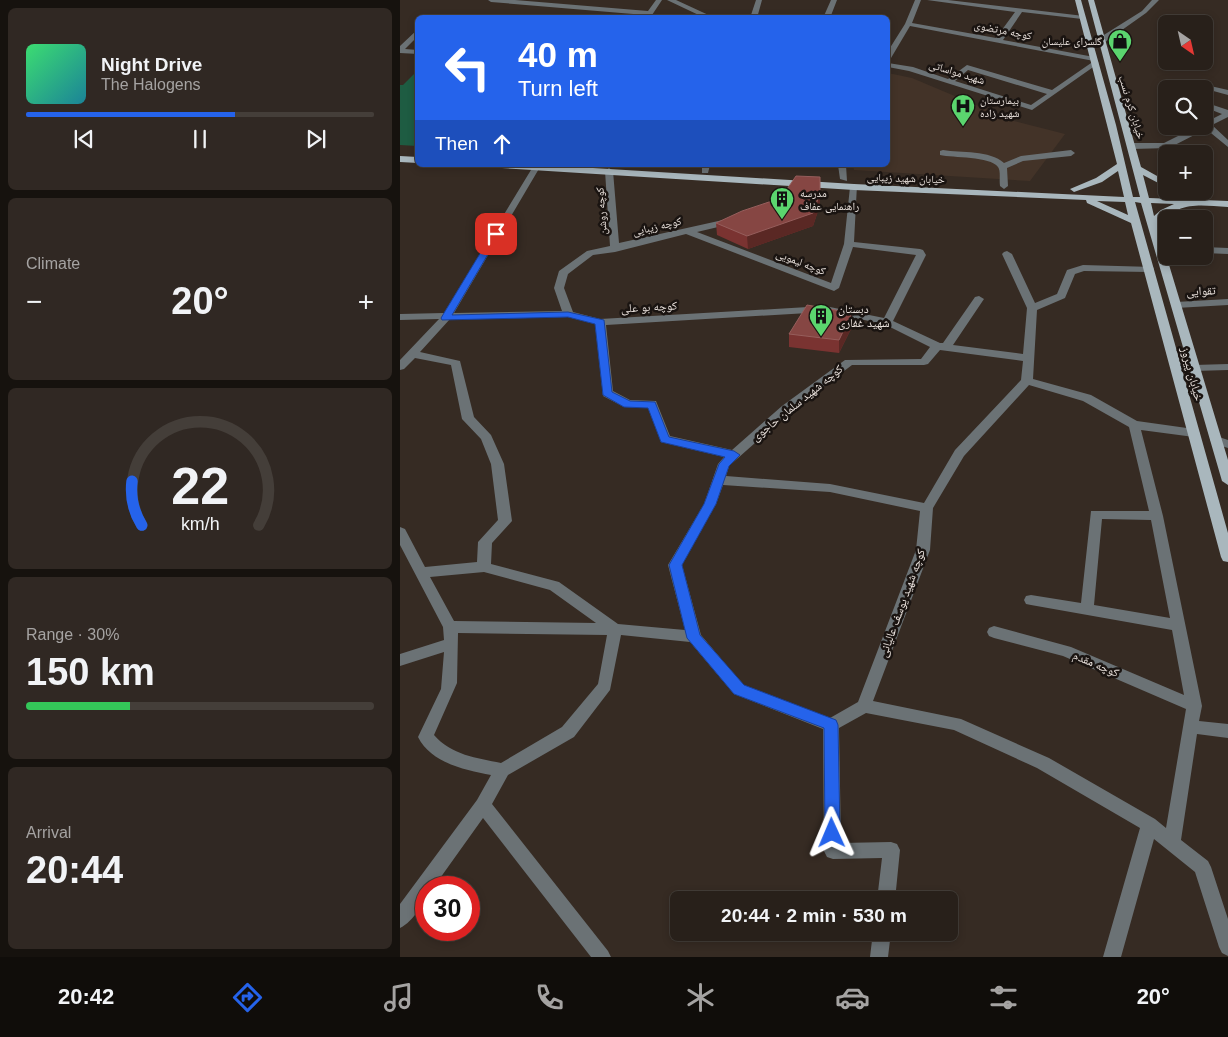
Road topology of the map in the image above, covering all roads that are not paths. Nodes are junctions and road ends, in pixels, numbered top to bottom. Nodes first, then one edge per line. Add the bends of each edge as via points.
1 (491, 0) edge
2 (659, 0) edge
3 (670, 0) edge
4 (759, 0) edge
5 (834, 0) edge
6 (918, 0) edge
7 (930, 0) edge
8 (1078, 0) edge
9 (1090, 0) edge
10 (1156, 0) edge
11 (1020, 10) junction
12 (647, 15) edge
13 (705, 15) edge
14 (754, 15) edge
15 (827, 15) edge
16 (1082, 17) junction
17 (908, 24) junction
18 (415, 33) edge
19 (1102, 40) junction
20 (998, 41) junction
21 (400, 50) edge
22 (415, 52) edge
23 (890, 53) edge
24 (1095, 61) junction
25 (890, 66) edge
26 (949, 82) junction
27 (1213, 87) edge
28 (1052, 93) junction
29 (1228, 93) edge
30 (1213, 108) edge
31 (1228, 114) edge
32 (1213, 122) edge
33 (1213, 130) edge
34 (1187, 135) edge
35 (1228, 144) edge
36 (1117, 146) junction
37 (1132, 146) junction
38 (400, 152) edge
39 (415, 153) edge
40 (943, 153) dead end
41 (1071, 153) dead end
42 (400, 159) edge
43 (415, 160) edge
44 (1121, 165) junction
45 (536, 167) joint
46 (681, 167) edge
47 (842, 167) edge
48 (1002, 167) junction
49 (706, 168) edge
50 (1138, 169) junction
51 (609, 171) junction
52 (844, 179) junction
53 (1158, 180) edge
54 (1004, 186) junction
55 (854, 187) junction
56 (1074, 189) junction
57 (1128, 195) junction
58 (1066, 196) junction
59 (1145, 196) junction
60 (1158, 196) edge
61 (1228, 196) edge
62 (1213, 197) edge
63 (1188, 200) edge
64 (1204, 200) edge
65 (1228, 204) edge
66 (741, 219) edge
67 (1134, 221) junction
68 (1152, 224) junction
69 (689, 232) junction
70 (1158, 237) edge
71 (849, 244) junction
72 (615, 249) junction
73 (1213, 250) edge
74 (1228, 251) edge
75 (1007, 254) dead end
76 (1167, 265) edge
77 (1149, 269) junction
78 (834, 288) junction
79 (979, 299) dead end
80 (1228, 302) edge
81 (1176, 305) junction
82 (1032, 308) junction
83 (825, 309) junction
84 (568, 314) junction
85 (400, 318) edge
86 (446, 318) junction
87 (600, 322) junction
88 (887, 322) junction
89 (942, 346) junction
90 (412, 354) junction
91 (1028, 358) junction
92 (400, 367) edge
93 (1228, 367) edge
94 (1194, 368) junction
95 (1027, 381) junction
96 (1134, 425) junction
97 (1194, 432) junction
98 (1216, 440) junction
99 (1228, 444) edge
100 (734, 455) junction
101 (718, 480) junction
102 (1228, 481) edge
103 (927, 508) junction
104 (1157, 516) junction
105 (400, 532) edge
106 (1228, 557) edge
107 (484, 567) junction
108 (420, 573) junction
109 (1031, 600) dead end
110 (1087, 609) junction
111 (1178, 625) junction
112 (450, 627) junction
113 (615, 629) junction
114 (994, 632) dead end
115 (694, 638) junction
116 (451, 644) junction
117 (400, 660) edge
118 (864, 706) junction
119 (1194, 706) junction
120 (831, 725) junction
121 (1190, 726) junction
122 (1228, 731) edge
123 (502, 770) junction
124 (483, 806) junction
125 (1149, 825) junction
126 (1172, 843) junction
127 (887, 891) edge
128 (400, 919) edge
129 (881, 941) edge
130 (1228, 947) edge
131 (602, 957) edge
132 (880, 957) edge
133 (1112, 957) edge

1 - 12 street
2 - 12 street
3 - 13 street
4 - 14 street
5 - 15 street
6 - 17 street
7 - 11 street
8 - 16 main road, خیابان کرم نسب
9 - 19 main road, خیابان کرم نسب
10 - 19 street
11 - 16 street
11 - 20 street
16 - 24 main road, خیابان کرم نسب
17 - 20 street, کوچه مرتضوی
17 - 23 street
18 - 21 street
19 - 37 main road, خیابان کرم نسب
20 - 24 street, کوچه مرتضوی
21 - 22 street
24 - 28 street, شهید مواساتی
24 - 36 main road, خیابان کرم نسب
25 - 26 street, شهید مواساتی
26 - 28 street, شهید مواساتی via 1032,108
26 - 28 street via 966,67
27 - 29 street
30 - 31 street
31 - 32 street
33 - 35 street
34 - 37 street via 1166,146
36 - 37 main road
36 - 44 main road, خیابان کرم نسب
37 - 50 main road, خیابان کرم نسب
38 - 39 main road
40 - 48 street via 989,158
41 - 48 street via 1021,159
42 - 43 main road
44 - 56 main road via 1099,180
44 - 57 main road, خیابان کرم نسب
45 - 51 main road, خیابان شهید زیبایی
45 - 86 street
46 - 49 main road, خیابان شهید زیبایی
47 - 52 street
48 - 54 street
49 - 52 main road, خیابان شهید زیبایی
50 - 53 main road
50 - 59 main road, خیابان کرم نسب
51 - 55 main road, خیابان شهید زیبایی via 789,188
51 - 72 street, کوچه روشن
52 - 54 main road, خیابان شهید زیبایی
54 - 56 main road, خیابان شهید زیبایی
55 - 58 main road, خیابان شهید زیبایی
55 - 71 street, کوچه لیمویی
56 - 57 main road, خیابان شهید زیبایی
57 - 58 main road, خیابان شهید زیبایی
57 - 59 main road
57 - 67 main road, خیابان پیروز
58 - 67 main road via 1094,202
59 - 60 main road
59 - 68 main road, خیابان پیروز
61 - 62 main road
63 - 68 main road via 1164,212
64 - 65 main road
66 - 69 street, کوچه زیبایی
67 - 77 main road, خیابان پیروز
68 - 70 main road, خیابان پیروز
69 - 72 street, کوچه زیبایی
69 - 78 street, کوچه لیمویی
71 - 78 street, کوچه لیمویی
71 - 88 street via 920,252 907,287
72 - 84 street, کوچه زیبایی via 590,253 562,273 559,288
73 - 74 street
75 - 82 street
76 - 81 main road, خیابان پیروز
77 - 82 street via 1083,268 1071,272 1061,296
77 - 97 main road, خیابان پیروز
78 - 83 street
79 - 89 street
80 - 81 street, تقوایی
81 - 94 main road, خیابان پیروز
82 - 91 street
83 - 87 street, کوچه بو علی
83 - 88 street, کوچه بو علی
84 - 86 street, کوچه بو علی
84 - 87 street, کوچه بو علی
85 - 86 street, کوچه بو علی
86 - 90 street
87 - 100 street via 607,393 628,404 652,404 665,439
88 - 89 street, کوچه بو علی
89 - 91 street, کوچه بو علی
89 - 100 street, کوچه شهید سلمان حاجوی via 924,362 849,362 786,409
90 - 92 street
90 - 107 street via 456,363 468,419 480,426 489,442 503,485 505,521 485,542
91 - 95 street
93 - 94 street
94 - 98 main road, خیابان پیروز
95 - 96 street via 1087,398
95 - 103 street, کوچه شهید یوسف عالیانی via 959,453
96 - 97 street
96 - 104 street
97 - 106 main road, خیابان پیروز
98 - 99 street
98 - 102 main road, خیابان پیروز
100 - 101 street, کوچه شهید سلمان حاجوی via 724,464
101 - 103 street via 830,488
101 - 115 street, کوچه شهید سلمان حاجوی via 710,504 675,565
103 - 118 street, کوچه شهید یوسف عالیانی via 922,550
104 - 110 street via 1096,514
104 - 111 street
105 - 108 street
107 - 108 street
107 - 113 street via 554,586
108 - 112 street
109 - 110 street
110 - 111 street
111 - 119 street
112 - 113 street
112 - 116 street
113 - 115 street
113 - 123 street via 605,686 568,732
114 - 119 street, کوچه مقدم via 1066,651
115 - 120 street via 739,690
116 - 117 street
116 - 123 street via 451,675 446,695 426,737 434,749 465,762
118 - 120 street
118 - 125 street via 956,724 1043,763
119 - 121 street
120 - 127 street via 833,851 891,850
121 - 122 street
121 - 126 street
123 - 124 street
124 - 128 street
124 - 131 street
125 - 126 street
125 - 133 street
126 - 130 street via 1202,867
129 - 132 street

